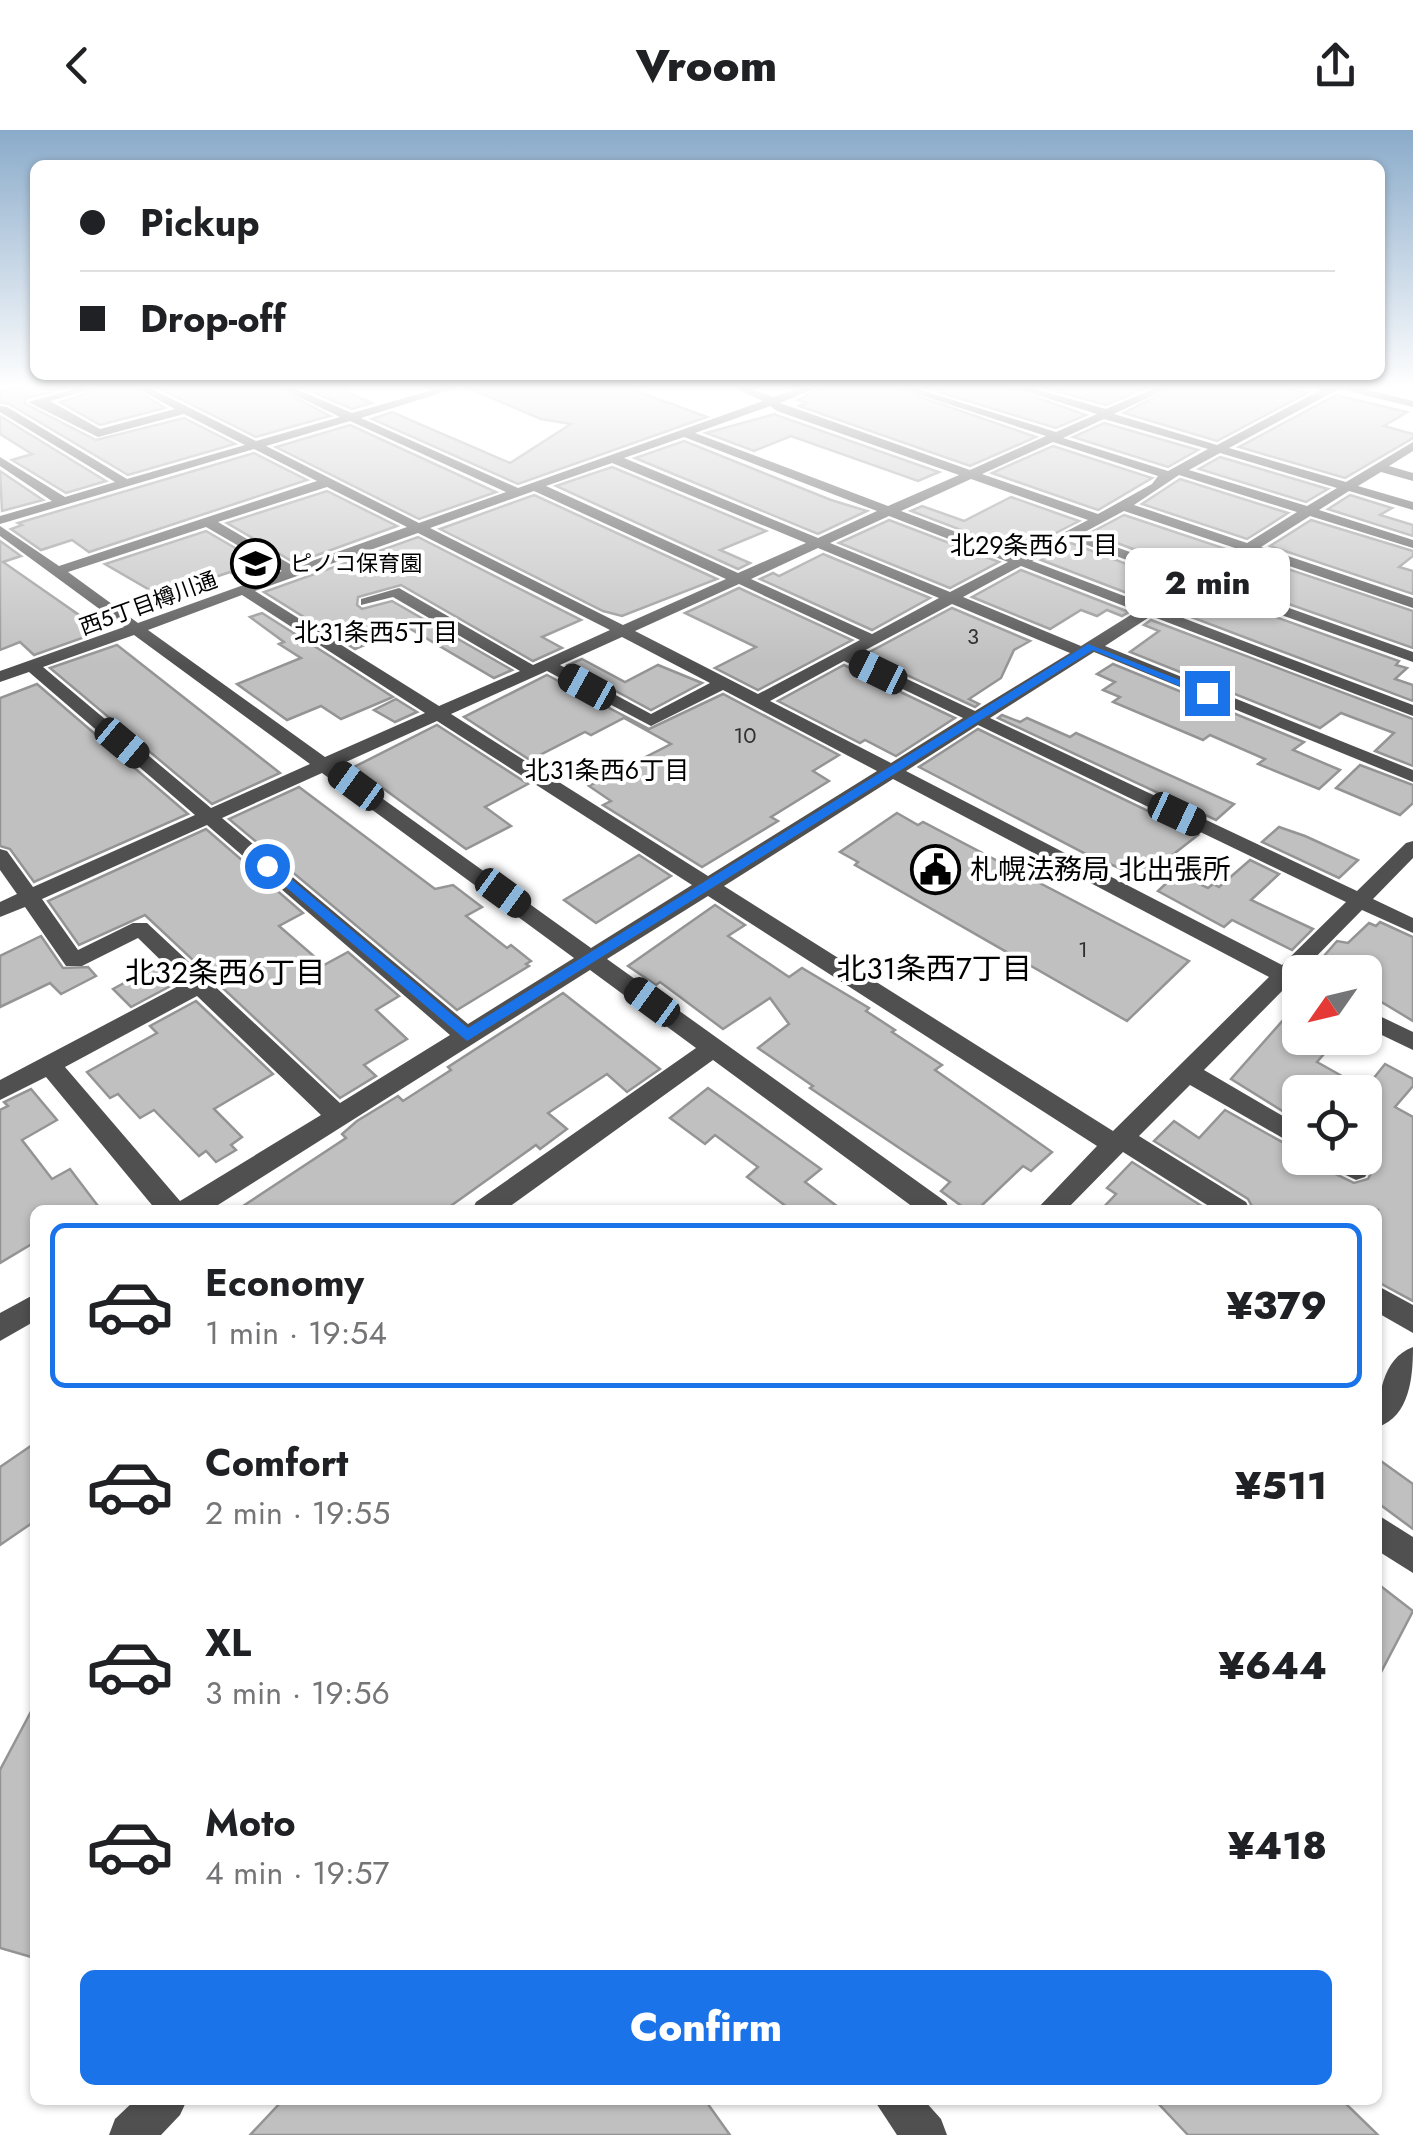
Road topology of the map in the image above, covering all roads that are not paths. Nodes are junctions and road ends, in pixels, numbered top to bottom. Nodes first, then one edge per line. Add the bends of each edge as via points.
1 (27, 479) edge
2 (117, 479) edge
3 (140, 479) edge
4 (321, 479) edge
5 (487, 479) edge
6 (555, 479) edge
7 (662, 479) edge
8 (803, 479) edge
9 (959, 479) edge
10 (982, 479) edge
11 (1161, 479) edge
12 (1195, 479) edge
13 (1323, 479) edge
14 (1360, 479) edge
15 (328, 482) junction
16 (125, 483) junction
17 (535, 486) junction
18 (1348, 486) junction
19 (517, 492) junction
20 (62, 502) junction
21 (1122, 506) junction
22 (1413, 506) edge
23 (887, 511) junction
24 (1308, 511) junction
25 (1099, 519) junction
26 (0, 520) edge
27 (208, 522) junction
28 (419, 528) junction
29 (0, 530) edge
30 (1069, 534) junction
31 (815, 542) junction
32 (1413, 544) edge
33 (1248, 548) junction
34 (1018, 562) junction
35 (57, 571) junction
36 (294, 572) junction
37 (737, 578) junction
38 (1196, 581) junction
39 (244, 590) junction
40 (950, 598) junction
41 (366, 602) dead end
42 (1413, 604) edge
43 (1148, 611) junction
44 (136, 628) junction
45 (621, 630) junction
46 (871, 639) junction
47 (1087, 649) junction
48 (842, 654) junction
49 (1413, 657) edge
50 (32, 666) junction
51 (539, 668) junction
52 (0, 677) edge
53 (723, 683) junction
54 (758, 701) junction
55 (1413, 711) edge
56 (437, 714) junction
57 (976, 718) junction
58 (326, 764) junction
59 (893, 771) junction
60 (1413, 778) edge
61 (210, 817) junction
62 (1413, 846) edge
63 (0, 855) edge
64 (710, 884) junction
65 (28, 898) junction
66 (1359, 900) junction
67 (0, 910) edge
68 (1413, 926) edge
69 (1313, 955) edge
70 (591, 958) junction
71 (1282, 975) edge
72 (199, 985) junction
73 (1282, 989) edge
74 (1382, 1026) edge
75 (467, 1036) junction
76 (1413, 1042) edge
77 (714, 1047) junction
78 (50, 1065) junction
79 (1187, 1072) junction
80 (0, 1091) edge
81 (338, 1116) junction
82 (1282, 1127) edge
83 (1118, 1141) junction
84 (168, 1205) edge
85 (196, 1205) edge
86 (491, 1205) edge
87 (930, 1205) edge
88 (1054, 1205) edge
89 (1228, 1205) edge
90 (1382, 1301) edge
91 (30, 1309) edge
92 (1413, 1320) edge
93 (0, 1328) edge
94 (1413, 1360) edge
95 (1382, 1408) edge
96 (1382, 1534) edge
97 (1413, 1557) edge
98 (161, 2105) edge
99 (900, 2105) edge
100 (130, 2135) edge
101 (925, 2135) edge

1 - 20 street
2 - 16 street
3 - 16 street
4 - 15 street
5 - 19 street
6 - 17 street, 西5丁目樽川通
7 - 31 street
8 - 23 street
9 - 23 street
10 - 25 street
11 - 21 street via 1159,486
12 - 24 street
13 - 18 street
14 - 18 street
15 - 27 street
15 - 28 street
16 - 20 street
17 - 19 street, 西5丁目樽川通
17 - 37 street
18 - 22 street
18 - 24 street
19 - 28 street, 西5丁目樽川通
20 - 26 street
21 - 25 street
21 - 33 street
23 - 31 street
23 - 34 street
24 - 32 street
24 - 33 street
25 - 30 street
27 - 35 street
27 - 36 street
28 - 36 street, 西5丁目樽川通
28 - 45 street
29 - 35 street
30 - 34 street
30 - 38 street
31 - 37 street
31 - 40 street
33 - 38 street
33 - 42 street
34 - 40 street
34 - 43 street
35 - 44 street
36 - 39 street, 西5丁目樽川通
37 - 45 street
37 - 46 street
38 - 43 street
38 - 49 street
39 - 44 street, 西5丁目樽川通
39 - 56 street
40 - 46 street
40 - 47 street
41 - 51 street via 394,591
43 - 47 street
43 - 55 street
44 - 50 street, 西5丁目樽川通
44 - 58 street
45 - 51 street
45 - 53 street
46 - 48 street
47 - 57 street
47 - 60 street
48 - 54 street
48 - 57 street
50 - 52 street, 西5丁目樽川通
50 - 61 street
51 - 53 street via 651,722
51 - 56 street
53 - 54 street
54 - 59 street
56 - 58 street
56 - 64 street
57 - 59 street
57 - 66 street
58 - 61 street
58 - 70 street
59 - 64 street
59 - 71 street
61 - 65 street
61 - 75 street
62 - 66 street
63 - 65 street
64 - 70 street
64 - 83 street
65 - 67 street
65 - 72 street via 74,961 140,928
66 - 68 street
66 - 69 street
70 - 75 street
70 - 77 street
72 - 78 street
72 - 81 street
73 - 79 street
74 - 76 street
75 - 81 street
77 - 86 street
77 - 87 street
78 - 80 street
78 - 84 street
79 - 82 street
79 - 83 street
81 - 85 street
83 - 88 street
83 - 89 street
90 - 92 street
91 - 93 street
94 - 95 street
96 - 97 street
98 - 100 street
99 - 101 street

